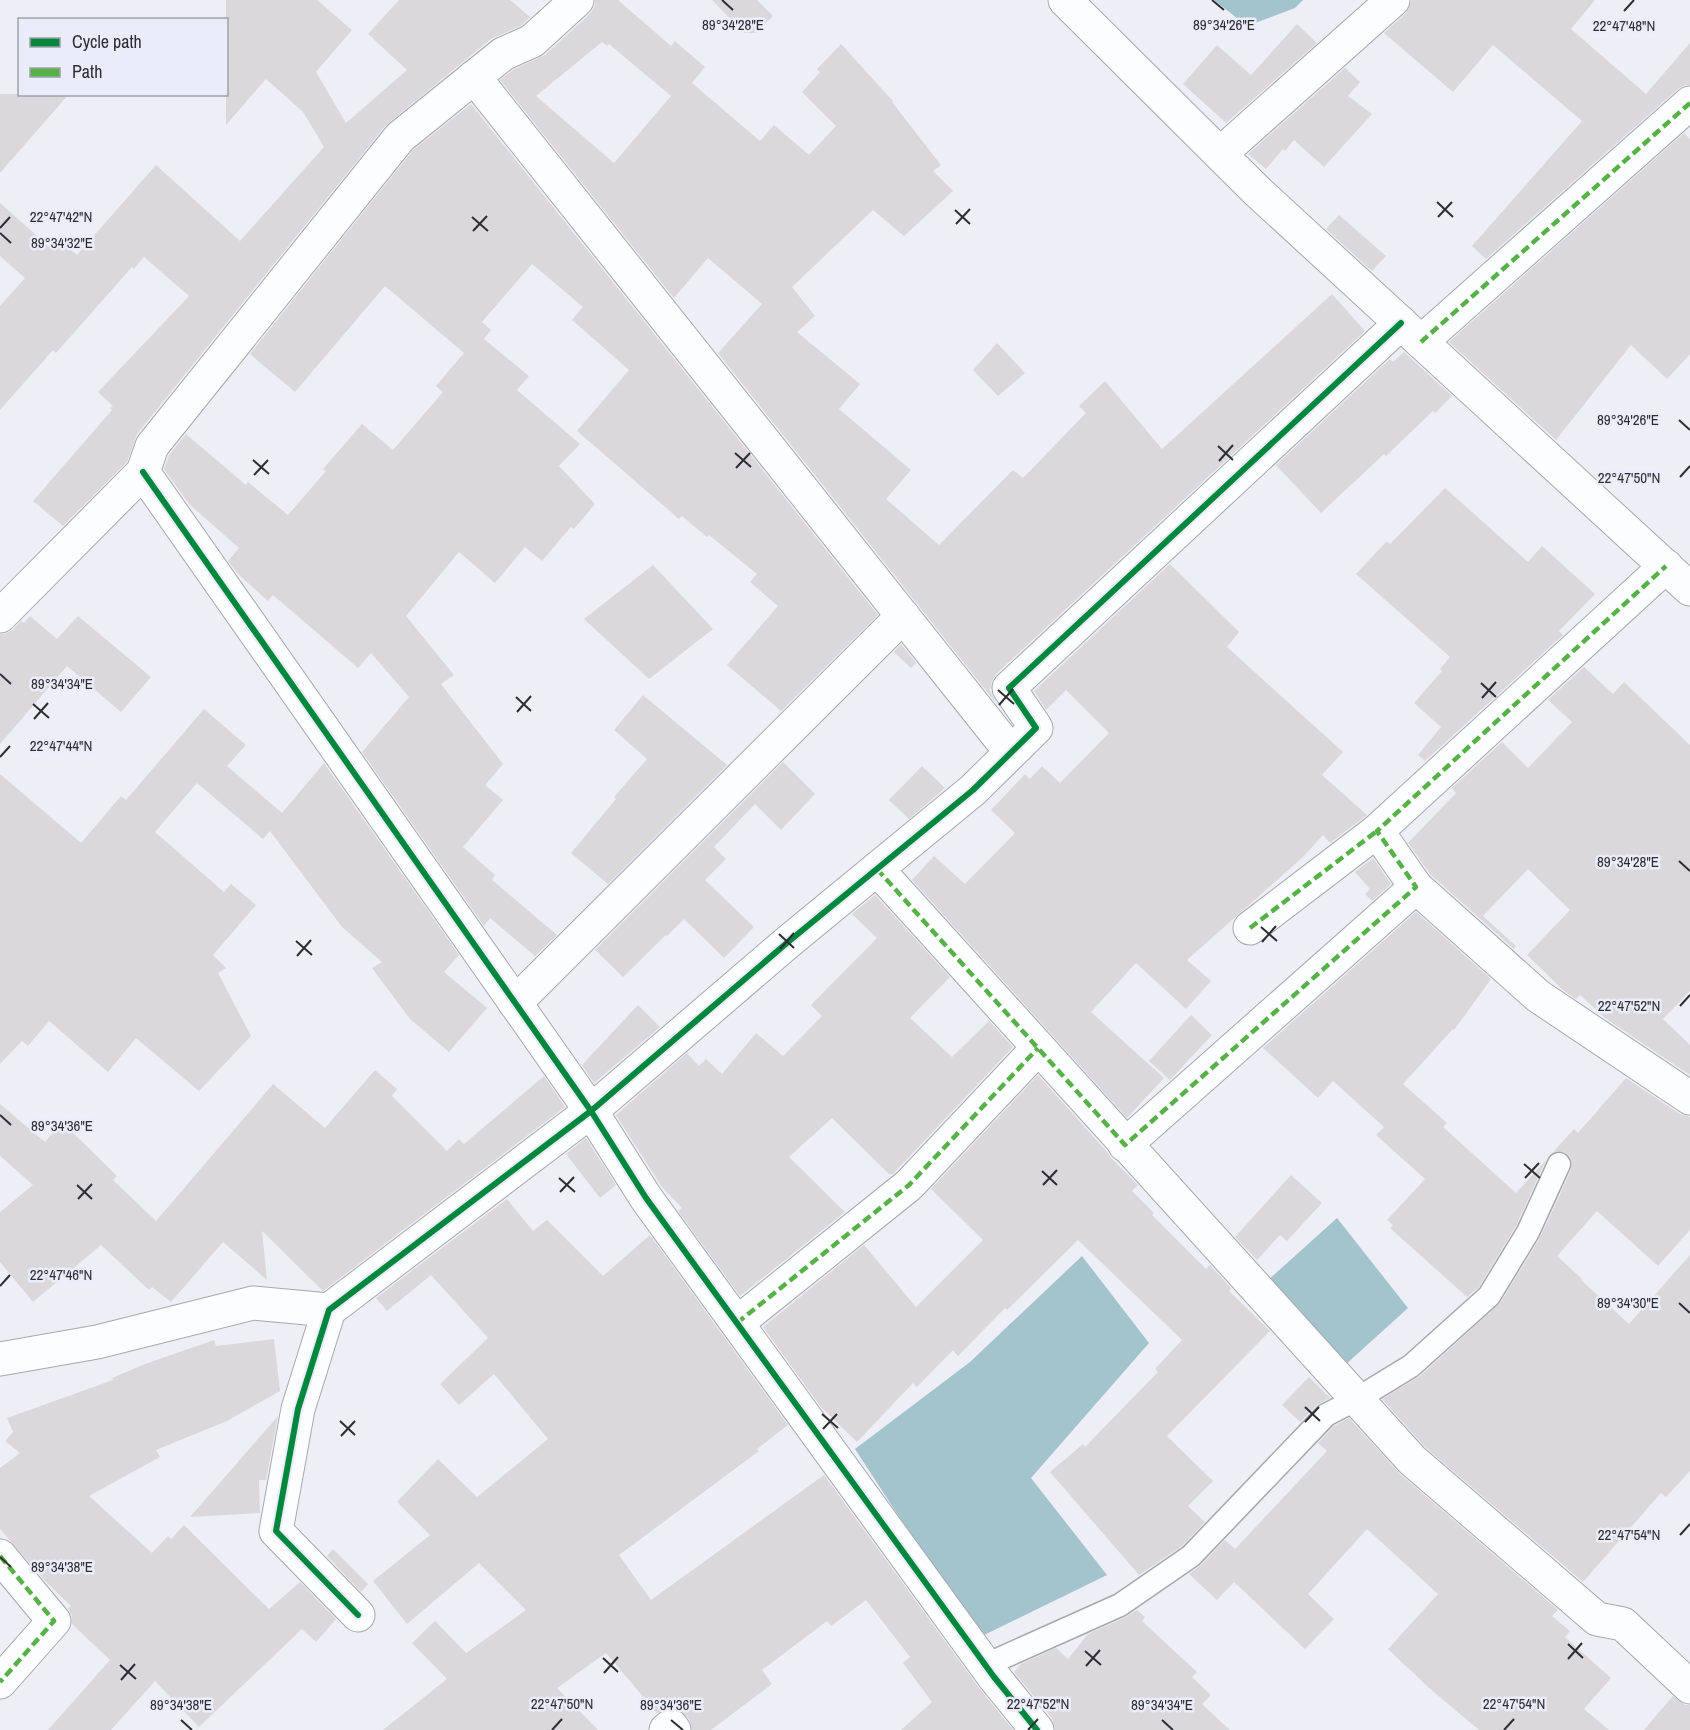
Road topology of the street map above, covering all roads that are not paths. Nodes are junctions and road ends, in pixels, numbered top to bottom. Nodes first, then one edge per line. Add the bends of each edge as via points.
1 (577, 0) edge
2 (1065, 0) edge
3 (1394, 0) edge
4 (474, 77) junction
5 (1690, 103) edge
6 (1220, 154) junction
7 (1411, 333) junction
8 (143, 472) junction
9 (1666, 566) junction
10 (1690, 589) edge
11 (0, 616) edge
12 (903, 616) junction
13 (1011, 752) junction
14 (1377, 831) junction
15 (877, 869) junction
16 (1416, 887) junction
17 (1250, 928) dead end
18 (515, 1003) junction
19 (1038, 1048) junction
20 (1690, 1098) edge
21 (591, 1111) junction
22 (1125, 1144) junction
23 (1559, 1164) dead end
24 (329, 1310) junction
25 (737, 1323) junction
26 (0, 1359) edge
27 (1357, 1399) junction
28 (0, 1556) edge
29 (357, 1615) dead end
30 (986, 1665) junction
31 (0, 1682) edge
32 (1690, 1687) edge
33 (666, 1730) edge
34 (675, 1730) edge
35 (1037, 1730) edge

1 - 4 street via 532,41 503,54
2 - 6 street
3 - 6 street
4 - 8 street via 400,137 152,446
4 - 12 street
5 - 7 street
6 - 7 street
7 - 9 street
7 - 13 street via 1009,688 1036,728
8 - 11 street
8 - 18 street
9 - 10 street
9 - 14 street
12 - 13 street
12 - 18 street
13 - 15 street
14 - 16 street
14 - 17 street
15 - 19 street
15 - 21 street
16 - 20 street via 1538,996
16 - 22 street
18 - 21 street
19 - 22 street
19 - 25 street via 909,1185
21 - 24 street
21 - 25 street via 646,1198
22 - 27 street
23 - 27 lane via 1528,1232 1490,1296 1411,1366
24 - 26 street via 253,1303 97,1342
24 - 29 street via 298,1410 276,1531
25 - 30 street
27 - 30 lane via 1326,1415 1191,1556 1120,1605
27 - 32 street via 1438,1483 1597,1619 1623,1624
28 - 31 street via 54,1621
30 - 35 street
33 - 34 street via 671,1726

